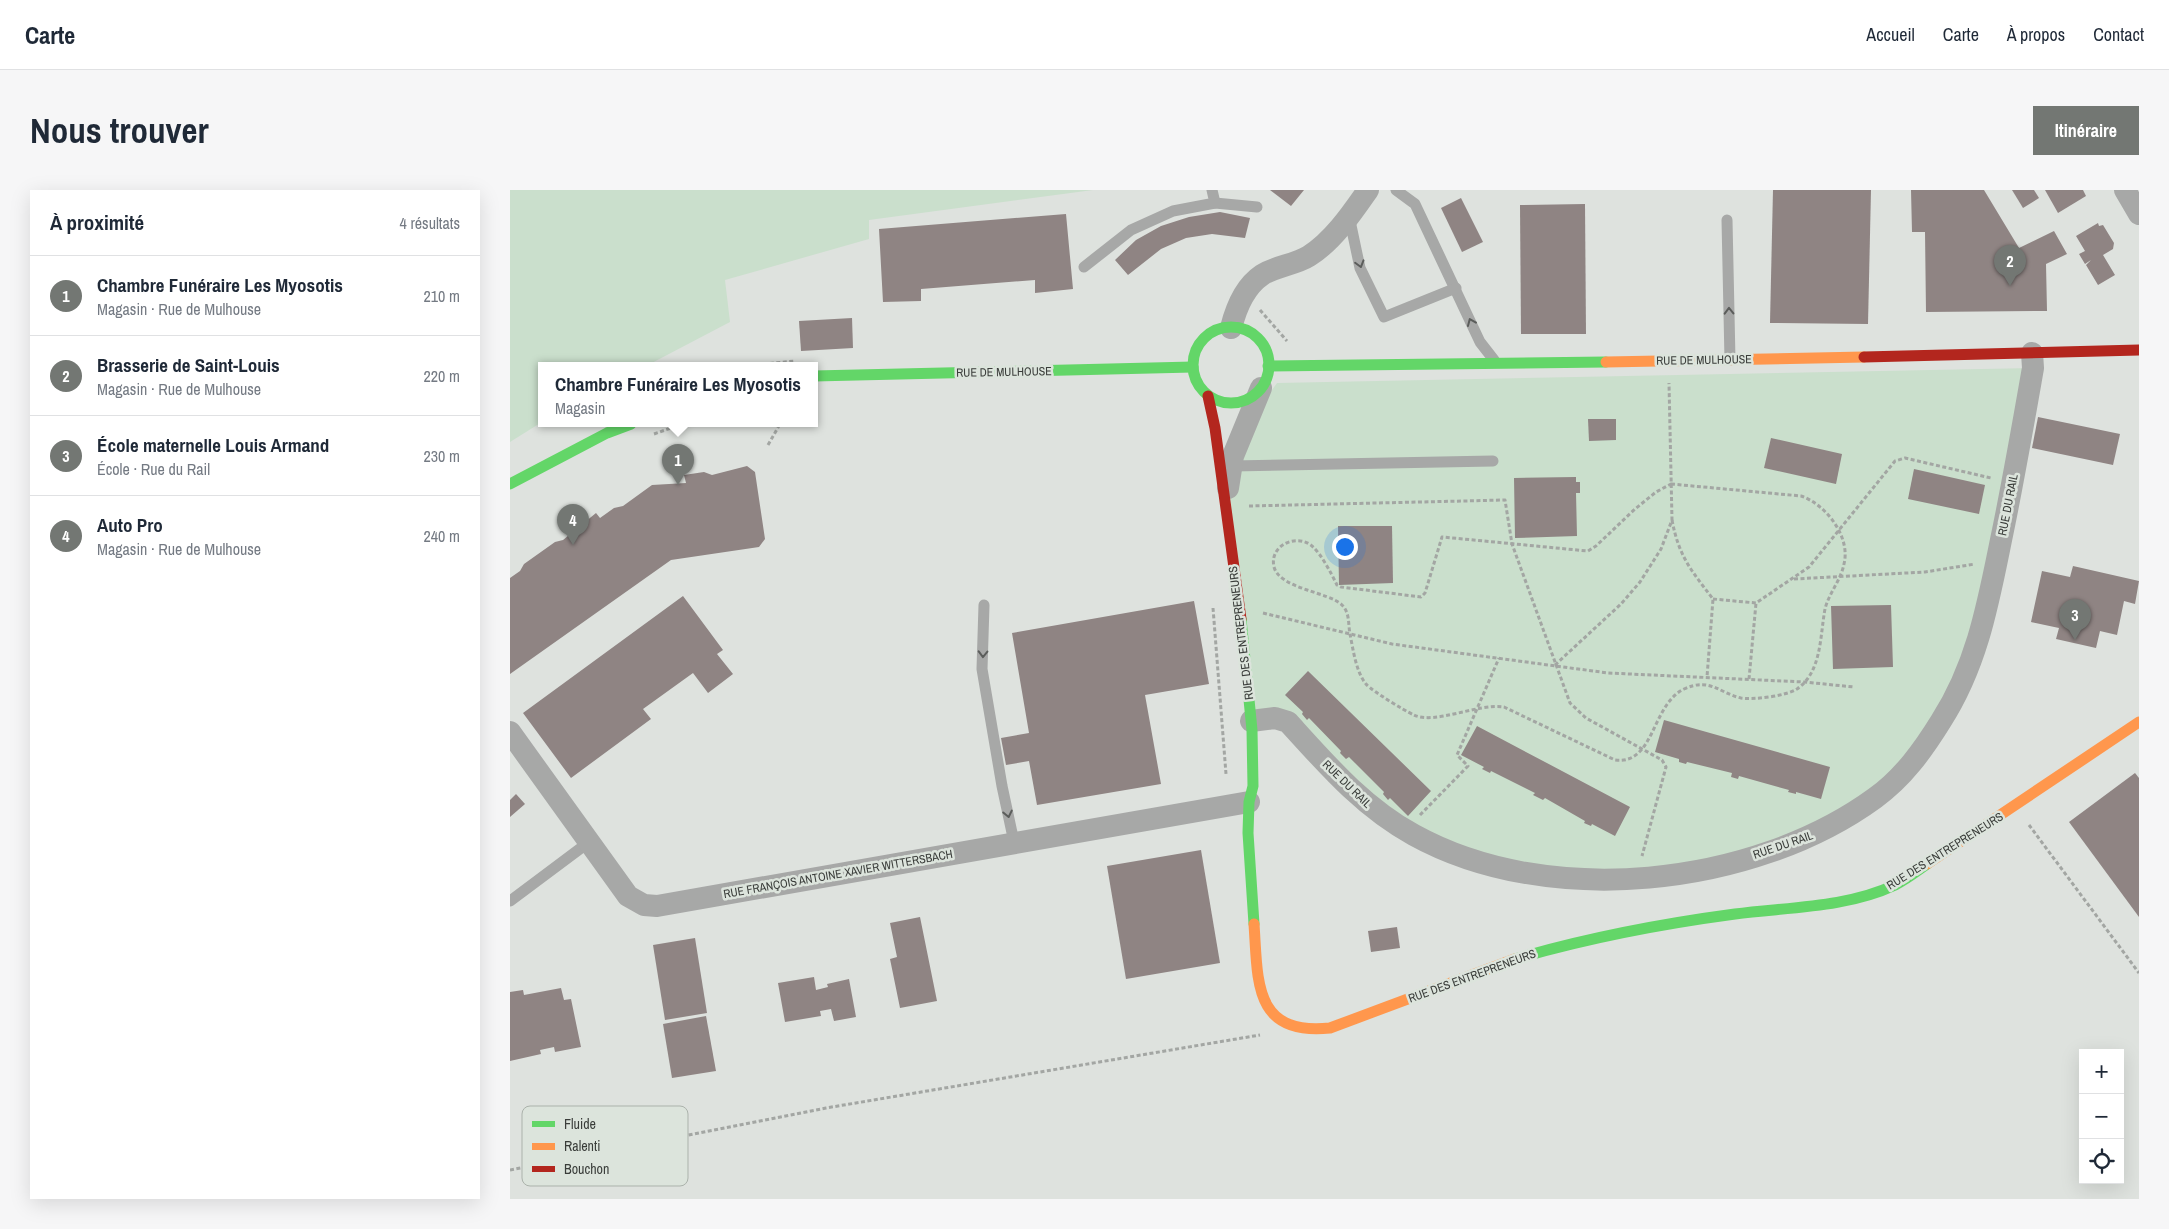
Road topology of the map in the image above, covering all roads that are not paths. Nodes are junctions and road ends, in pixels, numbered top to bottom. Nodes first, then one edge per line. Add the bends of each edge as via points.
1 (1212, 190) edge
2 (1368, 190) edge
3 (1396, 190) edge
4 (2125, 190) edge
5 (1215, 204) junction
6 (1257, 207) dead end
7 (2139, 214) edge
8 (1349, 216) junction
9 (1727, 220) dead end
10 (1084, 267) dead end
11 (1456, 288) junction
12 (1231, 328) junction
13 (2139, 350) edge
14 (2032, 353) junction
15 (1730, 360) junction
16 (1496, 364) junction
17 (1268, 366) junction
18 (1193, 367) junction
19 (818, 376) edge
20 (1261, 388) junction
21 (1208, 396) junction
22 (623, 427) edge
23 (1493, 461) dead end
24 (1232, 466) junction
25 (510, 484) edge
26 (1226, 506) junction
27 (984, 605) dead end
28 (1251, 721) junction
29 (2139, 722) edge
30 (510, 732) edge
31 (1249, 802) junction
32 (589, 842) junction
33 (1014, 842) junction
34 (510, 902) edge

1 - 5 lane
2 - 8 street
3 - 11 lane via 1415,204
4 - 7 street
5 - 6 lane
5 - 10 lane via 1173,211 1131,230
8 -> 11 lane via 1360,268 1384,318
8 - 12 street via 1309,256 1262,275 1244,294
15 -> 9 lane
16 -> 11 lane via 1480,342
12 - 17 main road via 1240,328 1262,342
12 - 18 main road via 1215,330 1204,338 1196,349
13 - 14 main road, RUE DE MULHOUSE
14 - 15 main road, RUE DE MULHOUSE
14 - 28 street, RUE DU RAIL via 2033,368 1984,626 1964,677 1942,720 1912,763 1893,783 1811,837 1721,866 1677,874 1632,879 1552,878 1469,860 1405,830 1369,807 1288,722 1274,718
15 - 16 main road, RUE DE MULHOUSE
16 - 17 main road, RUE DE MULHOUSE
17 - 20 main road
18 - 19 main road, RUE DE MULHOUSE
18 - 21 main road via 1199,387
20 - 21 main road via 1252,396 1230,403
20 - 24 street, RUE DES ENTREPRENEURS via 1233,456
21 - 26 main road, RUE DES ENTREPRENEURS
22 - 25 main road
23 - 24 lane
24 - 26 street, RUE DES ENTREPRENEURS
26 - 28 main road, RUE DES ENTREPRENEURS
27 -> 33 lane via 982,669
28 - 31 main road, RUE DES ENTREPRENEURS via 1253,786
29 - 31 main road, RUE DES ENTREPRENEURS via 2016,807 1897,884 1875,894 1590,938 1515,959 1363,1017 1315,1031 1297,1029 1272,1015 1258,988
30 - 32 street, RUE FRANÇOIS ANTOINE XAVIER WITTERSBACH
31 - 33 street, RUE FRANÇOIS ANTOINE XAVIER WITTERSBACH
32 - 33 street, RUE FRANÇOIS ANTOINE XAVIER WITTERSBACH via 628,896 644,905 657,906
32 - 34 lane

